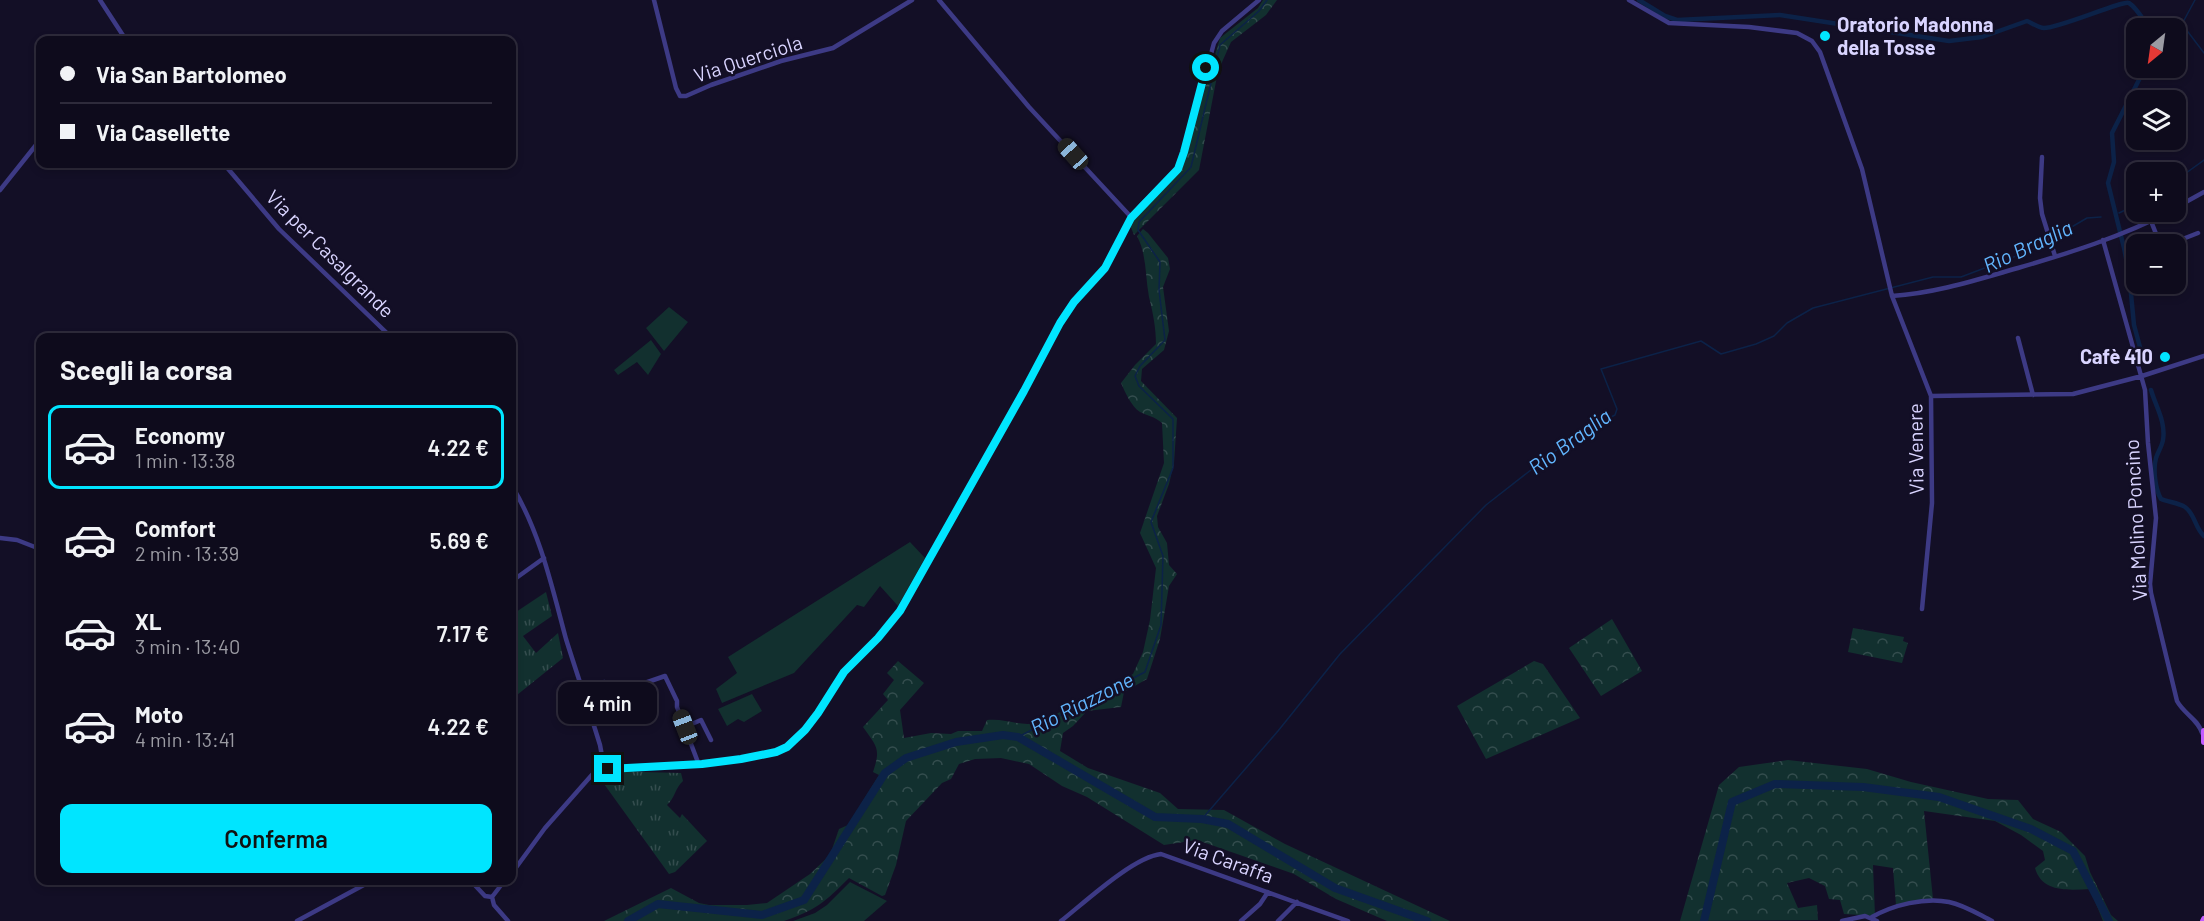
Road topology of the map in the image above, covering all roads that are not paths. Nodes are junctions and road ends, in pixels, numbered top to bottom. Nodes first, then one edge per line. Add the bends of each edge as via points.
1 (100, 0) edge
2 (654, 0) edge
3 (912, 0) edge
4 (939, 0) edge
5 (1259, 0) edge
6 (1629, 0) edge
7 (122, 36) edge
8 (36, 146) edge
9 (2042, 157) dead end
10 (227, 168) edge
11 (0, 190) edge
12 (2204, 192) edge
13 (2186, 202) edge
14 (1131, 218) junction
15 (2149, 222) edge
16 (2198, 233) dead end
17 (2186, 238) edge
18 (2103, 240) junction
19 (2055, 256) junction
20 (1891, 291) junction
21 (387, 333) edge
22 (2018, 338) dead end
23 (2204, 356) edge
24 (2142, 376) junction
25 (2033, 395) junction
26 (1931, 396) junction
27 (516, 494) edge
28 (0, 538) edge
29 (36, 547) edge
30 (543, 558) junction
31 (516, 578) edge
32 (1922, 609) dead end
33 (586, 690) dead end
34 (2197, 722) junction
35 (2204, 723) edge
36 (685, 727) junction
37 (2204, 736) edge
38 (711, 740) dead end
39 (599, 765) junction
40 (699, 765) junction
41 (516, 868) edge
42 (364, 885) edge
43 (475, 885) edge
44 (500, 885) edge
45 (1268, 892) junction
46 (492, 897) junction
47 (1297, 902) junction
48 (1875, 919) edge
49 (297, 921) edge
50 (508, 921) edge
51 (1061, 921) edge
52 (1241, 921) edge
53 (1278, 921) edge
54 (1348, 921) edge
55 (1842, 921) edge
56 (1992, 921) edge

1 - 7 street
2 - 3 street, Via Querciola via 680,96 781,61 833,48
4 - 14 street via 1029,107
5 - 14 street via 1216,39 1178,169
6 - 20 street, Via Venere via 1669,23 1797,33 1817,46 1862,169
8 - 11 street
9 - 19 street via 2040,198
10 - 21 street, Via per Casalgrande via 279,229
12 - 13 street
14 - 40 street via 1105,268 1060,323 900,611 844,672 818,713 787,747
15 - 18 street
16 - 17 street
18 - 19 street
18 - 24 street, Via Molino Poncino
19 - 20 street via 1950,288
20 - 26 street, Via Venere
22 - 25 street
23 - 24 street
24 - 25 street via 2073,394
24 - 34 street, Via Molino Poncino via 2156,518 2151,593 2177,701
25 - 26 street
26 - 32 street, Via Venere via 1932,503
27 - 30 street
28 - 29 street
30 - 31 street
30 - 39 street via 600,745
33 - 36 street via 604,682 610,695 665,676
34 - 35 street
34 - 37 street, Via Molino Poncino
36 - 38 street via 700,720
36 - 40 street
39 - 40 street via 611,770
39 - 41 street
42 - 49 street
43 - 46 street via 485,896
44 - 46 street
45 - 47 street, Via Caraffa
45 - 51 street, Via Caraffa via 1168,855 1155,855 1128,870
45 - 52 street
46 - 50 street
47 - 53 street
47 - 54 street, Via Caraffa
48 - 55 street via 1859,916
48 - 56 street via 1883,911 1937,900 1963,906

